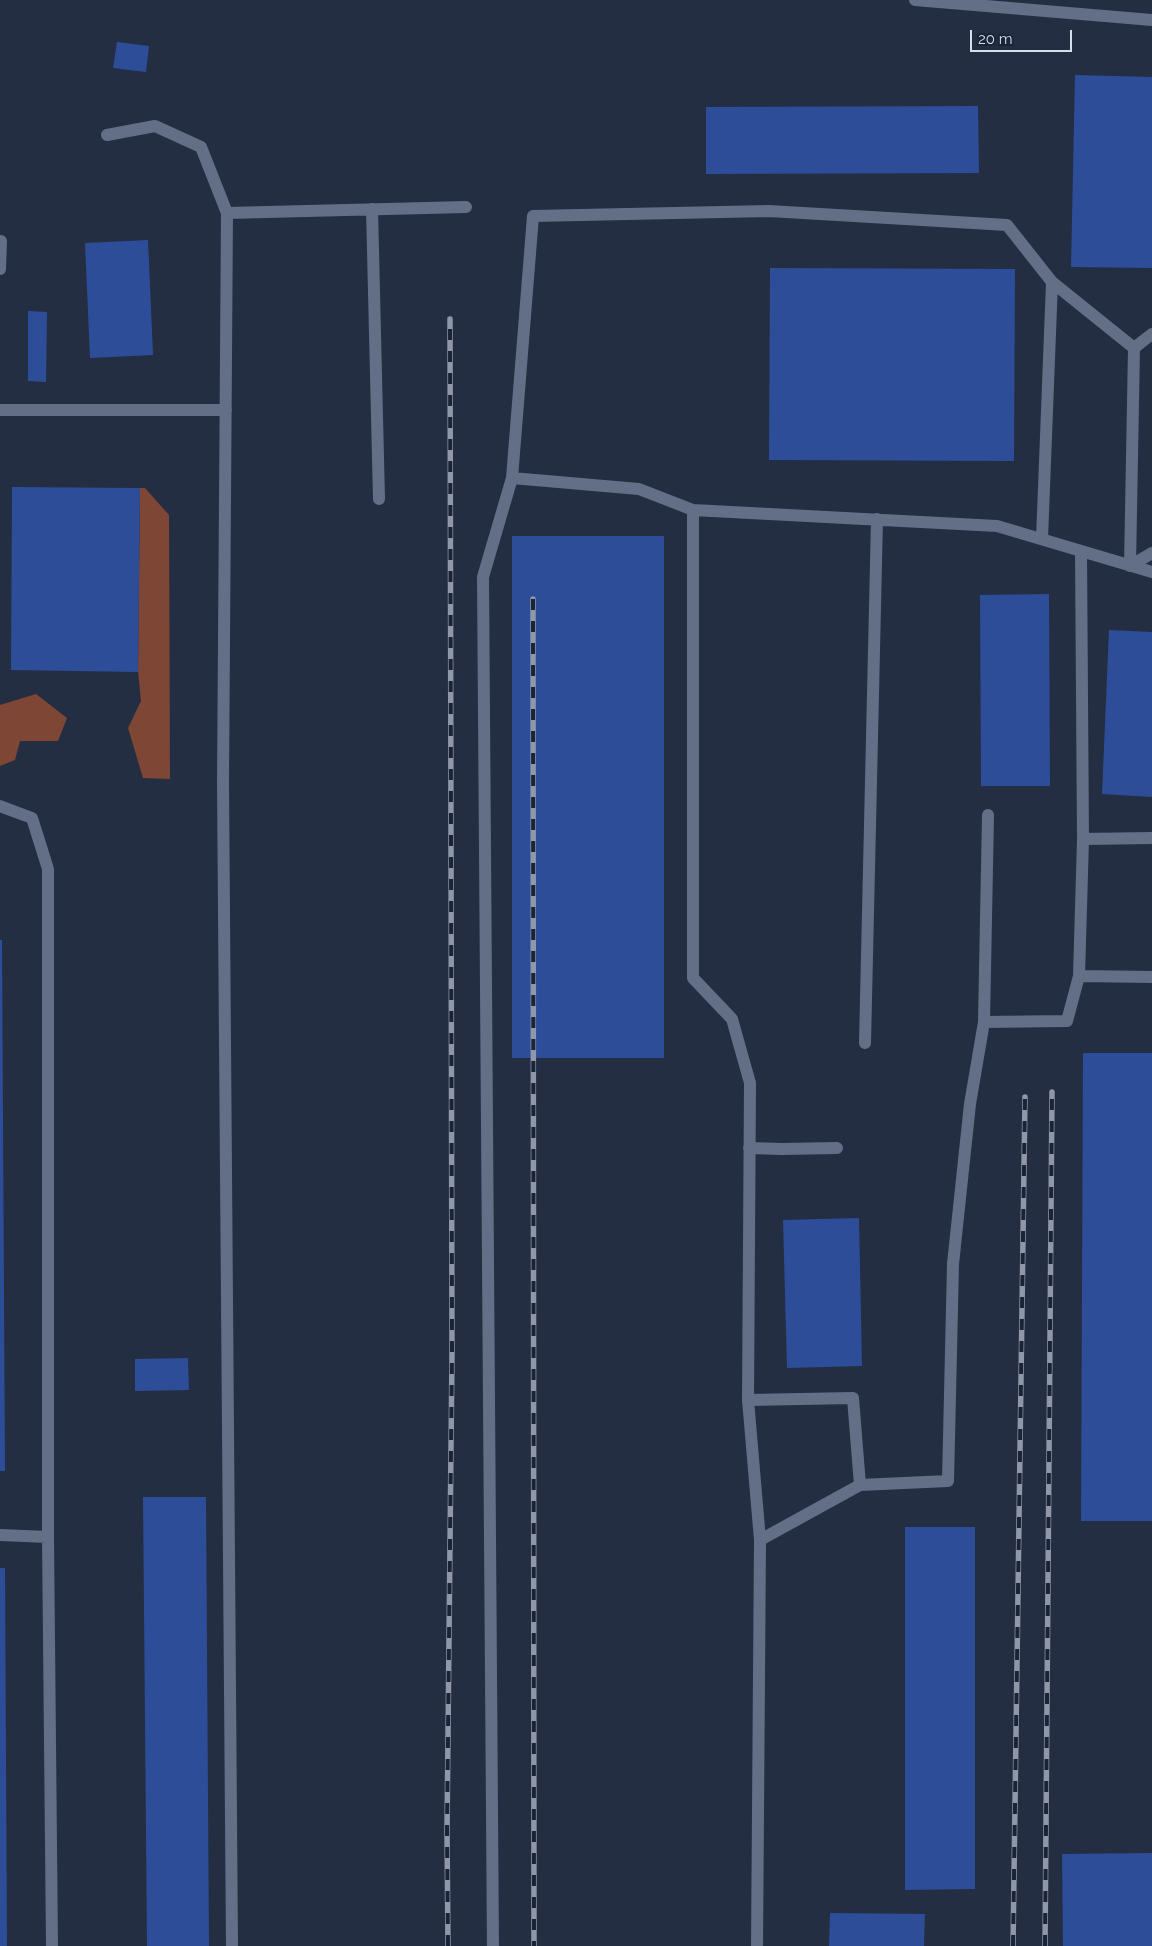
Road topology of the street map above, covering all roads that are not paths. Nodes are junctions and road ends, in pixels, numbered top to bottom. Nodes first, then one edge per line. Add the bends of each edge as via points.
1 (915, 0) edge
2 (1152, 20) edge
3 (107, 135) dead end
4 (466, 207) dead end
5 (372, 209) junction
6 (227, 213) junction
7 (1, 241) dead end
8 (0, 269) edge
9 (1052, 282) junction
10 (1152, 334) edge
11 (1134, 348) junction
12 (0, 410) edge
13 (226, 410) junction
14 (512, 478) junction
15 (379, 499) dead end
16 (693, 510) junction
17 (877, 520) junction
18 (1042, 539) junction
19 (1081, 551) junction
20 (1152, 553) edge
21 (1130, 566) junction
22 (1152, 572) edge
23 (0, 806) edge
24 (988, 815) dead end
25 (1152, 838) edge
26 (1083, 839) junction
27 (1079, 976) junction
28 (1152, 977) edge
29 (984, 1022) junction
30 (865, 1043) dead end
31 (749, 1148) junction
32 (837, 1148) dead end
33 (748, 1400) junction
34 (860, 1485) junction
35 (0, 1535) edge
36 (48, 1537) junction
37 (760, 1540) junction
38 (52, 1946) edge
39 (232, 1946) edge
40 (493, 1946) edge
41 (757, 1946) edge

1 - 2 street
3 - 6 street via 155,126 201,148
4 - 5 street
5 - 6 street
5 - 15 street
6 - 13 street
7 - 8 street
9 - 11 street
9 - 14 street via 1007,224 770,211 533,216
9 - 18 street
10 - 11 street
11 - 21 street
12 - 13 street
13 - 39 street via 224,793
14 - 16 street via 639,489
14 - 40 street via 483,577
16 - 17 street
16 - 31 street via 692,978 732,1019 750,1083
17 - 18 street via 997,526
17 - 30 street
18 - 19 street
19 - 21 street
19 - 26 street
20 - 21 street
21 - 22 street
23 - 36 street via 32,818 48,869
24 - 29 street
25 - 26 street
26 - 27 street
27 - 28 street
27 - 29 street via 1068,1021
29 - 34 street via 970,1104 953,1264 948,1481
31 - 32 street
31 - 33 street
33 - 34 street via 854,1398
33 - 37 street
34 - 37 street
35 - 36 street
36 - 38 street
37 - 41 street

